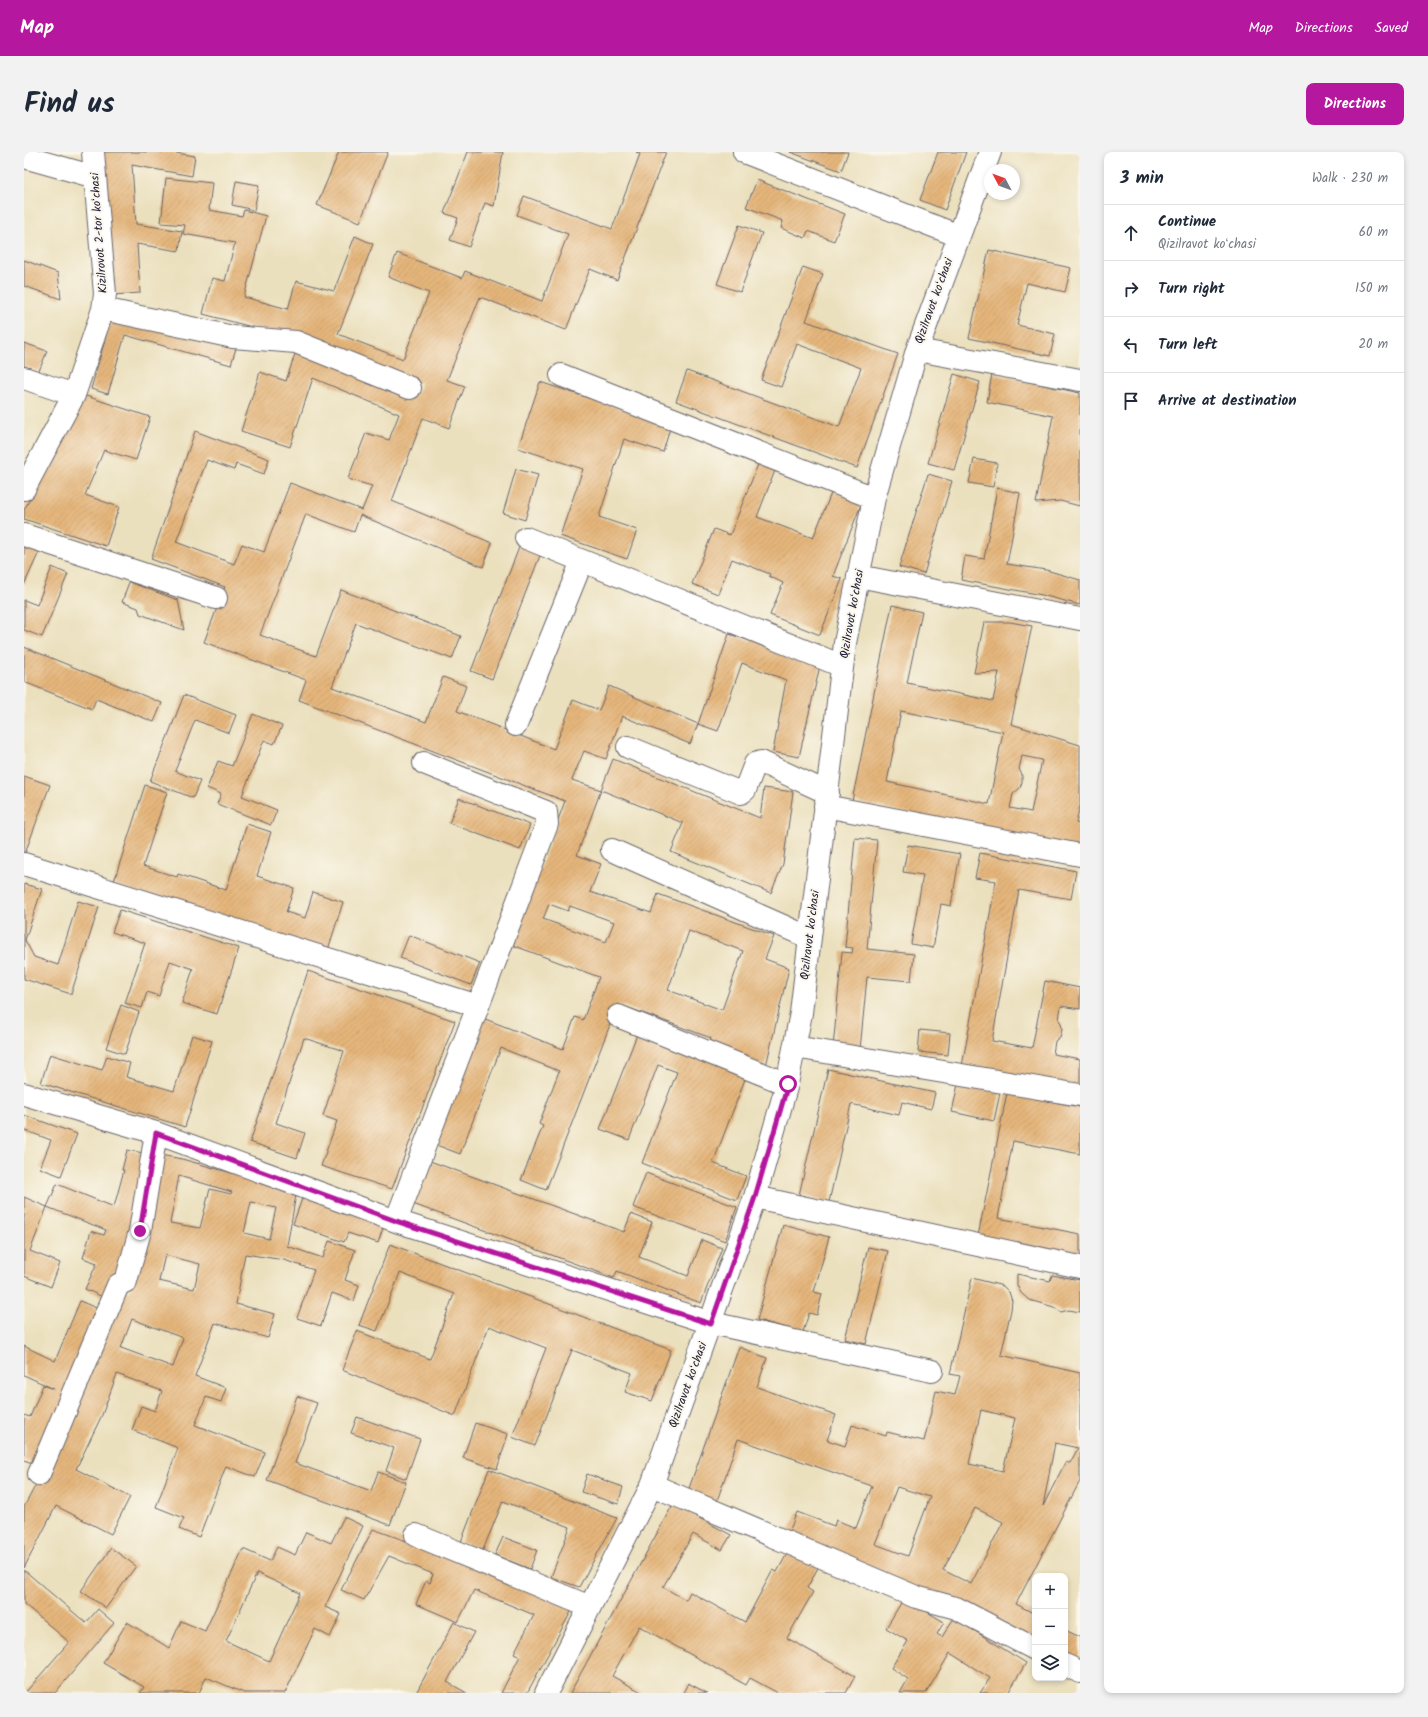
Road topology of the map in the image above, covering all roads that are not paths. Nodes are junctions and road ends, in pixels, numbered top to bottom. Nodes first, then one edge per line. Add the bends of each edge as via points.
1 (93, 152) edge
2 (744, 152) edge
3 (990, 152) edge
4 (24, 157) edge
5 (95, 177) junction
6 (958, 236) junction
7 (103, 310) junction
8 (917, 350) junction
9 (561, 374) dead end
10 (24, 378) edge
11 (1080, 380) edge
12 (410, 388) dead end
13 (74, 394) junction
14 (24, 489) edge
15 (874, 498) junction
16 (24, 535) edge
17 (526, 538) dead end
18 (582, 561) junction
19 (858, 576) junction
20 (216, 598) dead end
21 (1080, 619) edge
22 (842, 666) junction
23 (516, 725) dead end
24 (628, 747) dead end
25 (424, 763) dead end
26 (826, 799) junction
27 (612, 850) dead end
28 (1080, 855) edge
29 (24, 864) edge
30 (810, 938) junction
31 (478, 1006) junction
32 (618, 1016) dead end
33 (795, 1047) junction
34 (788, 1084) junction
35 (24, 1094) edge
36 (1080, 1095) edge
37 (156, 1133) junction
38 (755, 1197) junction
39 (396, 1221) junction
40 (1080, 1267) edge
41 (711, 1324) junction
42 (932, 1371) dead end
43 (39, 1474) dead end
44 (652, 1485) junction
45 (416, 1535) dead end
46 (590, 1607) junction
47 (1032, 1647) edge
48 (1068, 1666) edge
49 (1080, 1672) edge
50 (546, 1693) edge

1 - 5 street, Kizilrovot 2-tor koʻchasi
2 - 6 street
3 - 6 street, Qizilravot koʻchasi
4 - 5 street
5 - 7 street, Kizilrovot 2-tor koʻchasi via 105,294
6 - 8 street, Qizilravot koʻchasi
7 - 12 street via 233,338 296,342
7 - 13 street, Kizilrovot 2-tor koʻchasi
8 - 11 street
8 - 15 street, Qizilravot koʻchasi
9 - 15 street
10 - 13 street
13 - 14 street, Kizilrovot 2-tor koʻchasi
15 - 19 street, Qizilravot koʻchasi
16 - 20 street
17 - 18 street
18 - 22 street
18 - 23 street
19 - 21 street
19 - 22 street, Qizilravot koʻchasi
22 - 26 street, Qizilravot koʻchasi
24 - 26 street via 741,793 745,790 755,764 761,762
25 - 31 street via 546,812 547,824
26 - 28 street
26 - 30 street, Qizilravot koʻchasi
27 - 30 street
29 - 31 street
30 - 33 street, Qizilravot koʻchasi
31 - 39 street
32 - 34 street
33 - 34 street, Qizilravot koʻchasi
33 - 36 street
34 - 38 street, Qizilravot koʻchasi
35 - 37 street
37 - 39 street
37 - 43 street via 140,1231 126,1281 118,1285
38 - 40 street
38 - 41 street, Qizilravot koʻchasi
39 - 41 street
41 - 42 street
41 - 44 street, Qizilravot koʻchasi
44 - 46 street, Qizilravot koʻchasi
44 - 47 street via 916,1597 956,1608
45 - 46 street
46 - 50 street, Qizilravot koʻchasi
48 - 49 street

